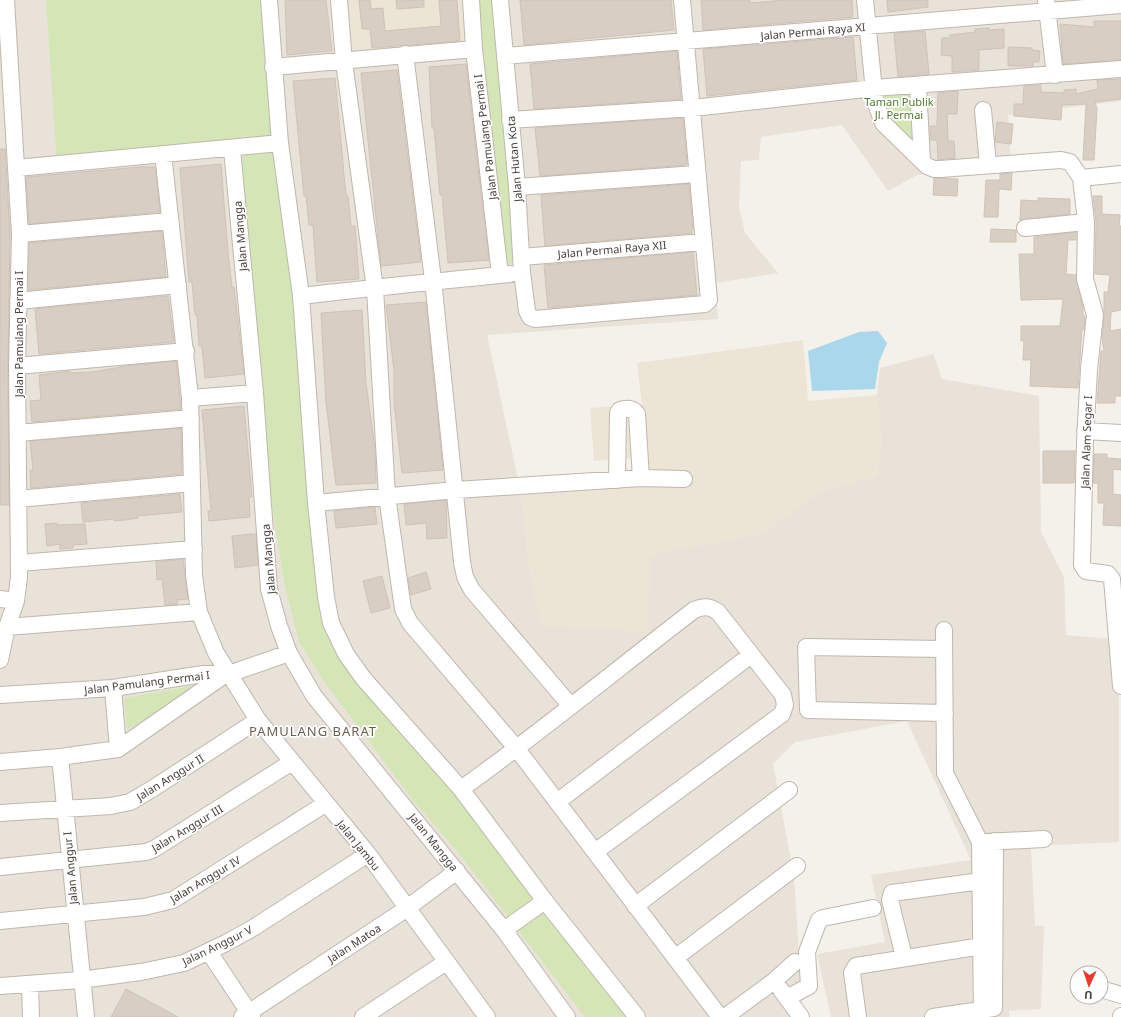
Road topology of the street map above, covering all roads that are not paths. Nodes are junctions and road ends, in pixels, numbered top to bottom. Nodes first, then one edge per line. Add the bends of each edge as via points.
1 (6, 0) edge
2 (269, 0) edge
3 (339, 0) edge
4 (471, 0) edge
5 (500, 0) edge
6 (682, 0) edge
7 (865, 0) edge
8 (1047, 5) edge
9 (1121, 5) edge
10 (868, 26) junction
11 (686, 41) junction
12 (474, 49) junction
13 (405, 54) junction
14 (504, 56) junction
15 (344, 62) junction
16 (273, 67) junction
17 (1121, 69) edge
18 (1055, 75) junction
19 (918, 85) junction
20 (874, 88) junction
21 (692, 108) junction
22 (983, 110) dead end
23 (510, 120) junction
24 (280, 143) junction
25 (232, 149) junction
26 (163, 154) junction
27 (922, 161) junction
28 (988, 165) junction
29 (17, 168) junction
30 (696, 174) junction
31 (1121, 174) edge
32 (1081, 178) junction
33 (517, 187) junction
34 (170, 221) junction
35 (1086, 222) junction
36 (1025, 228) dead end
37 (20, 234) junction
38 (703, 242) junction
39 (522, 257) junction
40 (522, 272) junction
41 (500, 275) junction
42 (433, 280) junction
43 (178, 285) junction
44 (375, 289) junction
45 (300, 296) junction
46 (18, 301) junction
47 (186, 351) junction
48 (18, 366) junction
49 (255, 393) junction
50 (190, 398) junction
51 (191, 418) junction
52 (1086, 431) junction
53 (18, 433) junction
54 (1121, 433) edge
55 (641, 478) junction
56 (684, 479) dead end
57 (617, 480) junction
58 (192, 483) junction
59 (456, 490) junction
60 (387, 496) junction
61 (18, 499) junction
62 (316, 503) junction
63 (194, 549) junction
64 (19, 563) junction
65 (0, 599) edge
66 (1117, 599) edge
67 (16, 600) junction
68 (199, 612) junction
69 (7, 627) junction
70 (944, 630) dead end
71 (944, 649) junction
72 (289, 653) junction
73 (1119, 655) edge
74 (751, 656) junction
75 (0, 660) edge
76 (226, 675) junction
77 (1121, 686) edge
78 (113, 688) junction
79 (0, 695) edge
80 (570, 705) junction
81 (945, 713) junction
82 (258, 720) junction
83 (118, 749) junction
84 (516, 749) junction
85 (60, 757) junction
86 (0, 762) edge
87 (292, 762) junction
88 (461, 788) junction
89 (789, 790) dead end
90 (557, 802) junction
91 (325, 804) junction
92 (65, 809) junction
93 (0, 813) edge
94 (1044, 839) dead end
95 (987, 842) junction
96 (595, 852) junction
97 (368, 854) junction
98 (70, 860) junction
99 (797, 866) dead end
100 (0, 867) edge
101 (457, 871) junction
102 (981, 881) junction
103 (545, 901) junction
104 (635, 906) junction
105 (408, 907) junction
106 (872, 908) dead end
107 (74, 913) junction
108 (0, 921) edge
109 (504, 930) junction
110 (982, 946) junction
111 (209, 952) junction
112 (904, 957) junction
113 (675, 958) junction
114 (446, 962) junction
115 (795, 962) dead end
116 (80, 980) junction
117 (774, 981) junction
118 (30, 984) junction
119 (0, 986) edge
120 (1109, 991) edge
121 (1121, 995) edge
122 (787, 998) junction
123 (982, 1013) edge
124 (248, 1015) edge
125 (31, 1017) edge
126 (86, 1017) edge
127 (363, 1017) edge
128 (485, 1017) edge
129 (567, 1017) edge
130 (637, 1017) edge
131 (720, 1017) edge
132 (726, 1017) edge
133 (801, 1017) edge
134 (858, 1017) edge
135 (933, 1017) edge

1 - 29 street, Jalan Pamulang Permai I
2 - 16 street
3 - 15 street
4 - 12 street, Jalan Pamulang Permai I
5 - 14 street, Jalan Hutan Kota
6 - 11 street
7 - 10 street
8 - 9 street, Jalan Permai Raya XI
8 - 10 street, Jalan Permai Raya XI
8 - 18 street
10 - 11 street, Jalan Permai Raya XI
10 - 20 street
11 - 14 street, Jalan Permai Raya XI
11 - 21 street
12 - 13 street
12 - 41 street, Jalan Pamulang Permai I
13 - 15 street
13 - 42 street
14 - 23 street, Jalan Hutan Kota
15 - 16 street
15 - 44 street
16 - 24 street
17 - 18 street
18 - 19 street
19 - 20 street
19 - 27 street
20 - 21 street
20 - 27 street via 875,101 883,123
21 - 23 street
21 - 30 street
22 - 28 street
23 - 33 street, Jalan Hutan Kota
24 - 25 street
24 - 45 street
25 - 26 street
25 - 49 street, Jalan Mangga
26 - 29 street
26 - 34 street, Jalan Jambu
27 - 28 street via 934,169
28 - 32 street via 1066,160
29 - 37 street, Jalan Pamulang Permai I
30 - 33 street
30 - 38 street
31 - 32 street
32 - 35 street, Jalan Alam Segar I
33 - 39 street, Jalan Hutan Kota
34 - 37 street
34 - 43 street, Jalan Jambu
35 - 36 street
35 - 52 street, Jalan Alam Segar I via 1085,279 1094,308 1095,327 1089,369
37 - 46 street, Jalan Pamulang Permai I
38 - 39 street, Jalan Permai Raya XII
38 - 40 street, Jalan Hutan Kota via 709,294 705,304 535,319 530,317
39 - 40 street, Jalan Hutan Kota
40 - 41 street
41 - 42 street
42 - 44 street
42 - 59 street
43 - 46 street
43 - 47 street, Jalan Jambu
44 - 45 street
44 - 60 street
45 - 62 street
46 - 48 street, Jalan Pamulang Permai I
47 - 48 street
47 - 50 street, Jalan Jambu
48 - 53 street, Jalan Pamulang Permai I
49 - 50 street
49 - 72 street, Jalan Mangga via 269,589
50 - 51 street, Jalan Jambu
51 - 53 street
51 - 58 street, Jalan Jambu
52 - 54 street
52 - 66 street, Jalan Alam Segar I via 1082,565 1090,573 1110,576
53 - 61 street, Jalan Pamulang Permai I
55 - 56 street
55 - 57 street
55 - 57 street via 637,414 628,409 620,410 618,413
57 - 59 street
58 - 61 street
58 - 63 street, Jalan Jambu
59 - 60 street
59 - 80 street via 465,577 472,590
60 - 62 street
60 - 84 street via 403,609 410,623
61 - 64 street, Jalan Pamulang Permai I
62 - 88 street via 326,598 331,623 338,640 363,678
63 - 64 street
63 - 68 street, Jalan Jambu via 195,587
64 - 67 street, Jalan Pamulang Permai I via 19,588
65 - 67 street
66 - 73 street, Jalan Alam Segar I
67 - 69 street, Jalan Pamulang Permai I
68 - 69 street
68 - 76 street, Jalan Jambu
69 - 75 street, Jalan Pamulang Permai I
70 - 71 street
71 - 81 street
71 - 81 street via 806,647 808,710
72 - 76 street
72 - 101 street, Jalan Mangga via 323,707
73 - 77 street, Jalan Alam Segar I
74 - 80 street via 718,612 710,607 702,607 694,610
74 - 90 street
74 - 96 street via 783,695 785,705 782,714
76 - 78 street, Jalan Pamulang Permai I via 203,674
76 - 82 street, Jalan Jambu
76 - 83 street
78 - 79 street, Jalan Pamulang Permai I
78 - 83 street
80 - 84 street
81 - 95 street via 945,773
82 - 87 street, Jalan Jambu
82 - 92 street, Jalan Anggur II via 130,802
83 - 85 street
84 - 88 street
84 - 90 street
85 - 86 street
85 - 92 street, Jalan Anggur I
87 - 91 street, Jalan Jambu
87 - 98 street, Jalan Anggur III via 154,849 138,854
88 - 103 street
89 - 104 street
90 - 96 street
91 - 97 street, Jalan Jambu
91 - 107 street, Jalan Anggur IV via 173,900 144,907
92 - 93 street, Jalan Anggur II
92 - 98 street, Jalan Anggur I
94 - 95 street
95 - 102 street
95 - 123 street via 994,1008
96 - 104 street
97 - 105 street, Jalan Jambu
97 - 111 street, Jalan Anggur V via 253,928
98 - 100 street, Jalan Anggur III
98 - 107 street, Jalan Anggur I
99 - 113 street
101 - 105 street, Jalan Matoa
101 - 109 street, Jalan Mangga
102 - 110 street
102 - 112 street via 892,892 890,900
103 - 109 street
103 - 130 street
104 - 113 street
105 - 114 street, Jalan Jambu
105 - 124 street, Jalan Matoa
106 - 122 street via 819,920 807,952 809,986
107 - 108 street, Jalan Anggur IV
107 - 116 street, Jalan Anggur I
109 - 129 street, Jalan Mangga
110 - 112 street
110 - 123 street
111 - 116 street, Jalan Anggur V via 173,966
111 - 124 street
112 - 134 street via 859,965 853,969
113 - 131 street
114 - 127 street
114 - 128 street, Jalan Jambu
115 - 117 street
116 - 118 street, Jalan Anggur V
116 - 126 street, Jalan Anggur I
117 - 122 street
117 - 132 street
118 - 119 street, Jalan Anggur V
118 - 125 street
120 - 121 street
122 - 133 street
123 - 135 street

